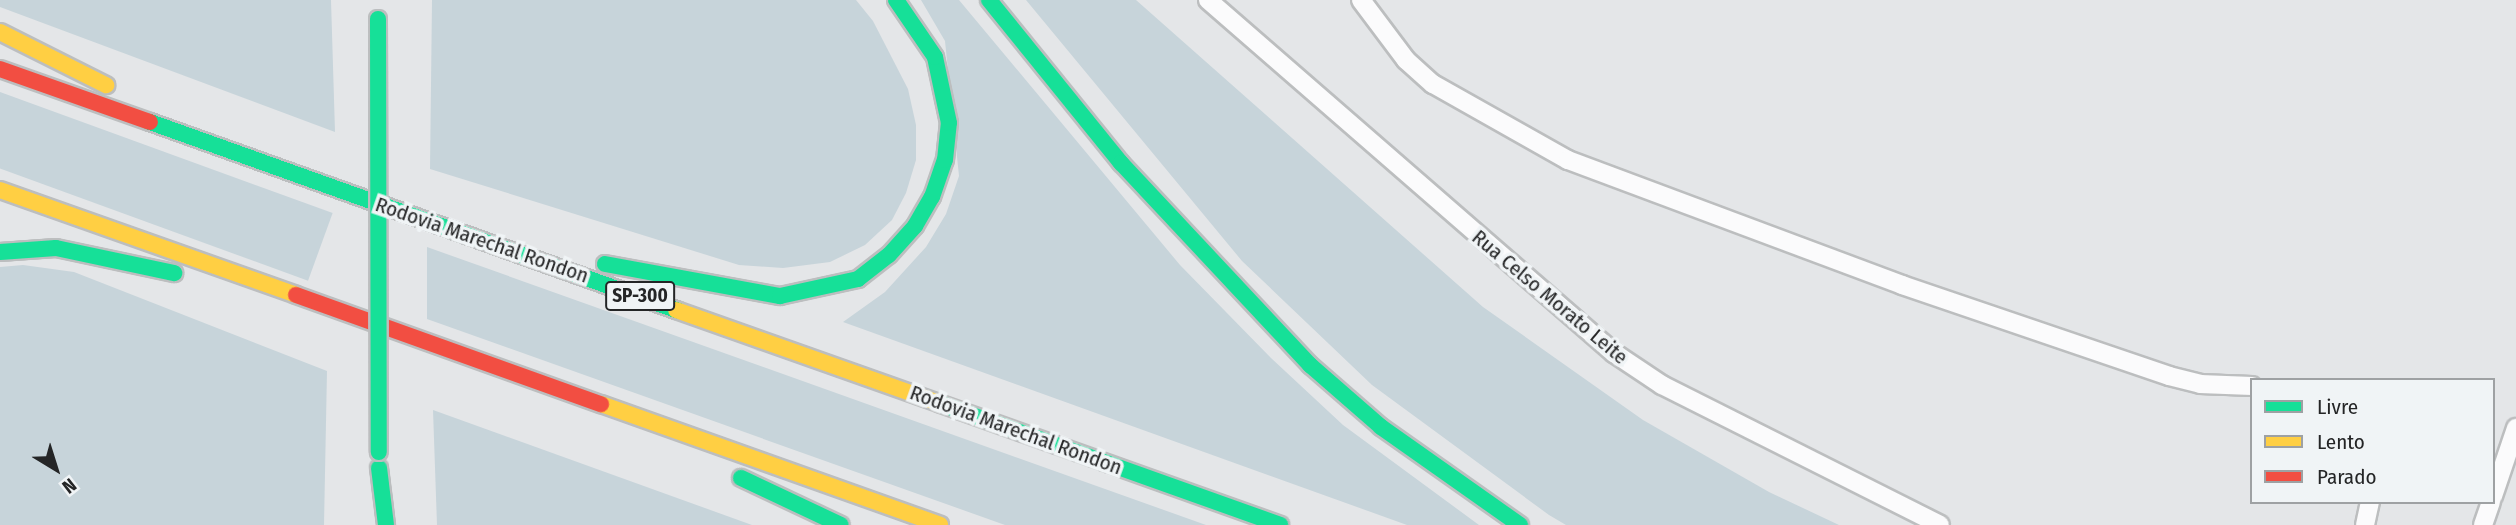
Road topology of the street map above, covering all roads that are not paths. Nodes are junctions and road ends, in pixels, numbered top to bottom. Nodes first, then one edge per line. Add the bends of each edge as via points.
1 (896, 0) edge
2 (989, 0) edge
3 (1208, 0) edge
4 (1361, 0) edge
5 (378, 19) dead end
6 (0, 32) edge
7 (0, 69) edge
8 (271, 166) junction
9 (0, 190) edge
10 (495, 244) junction
11 (0, 252) edge
12 (325, 306) junction
13 (2250, 386) edge
14 (552, 389) junction
15 (2516, 428) edge
16 (379, 452) dead end
17 (703, 460) dead end
18 (728, 472) dead end
19 (2495, 490) edge
20 (2370, 504) edge
21 (2490, 504) edge
22 (371, 525) edge
23 (386, 525) edge
24 (841, 525) edge
25 (940, 525) edge
26 (1280, 525) edge
27 (1520, 525) edge
28 (1940, 525) edge
29 (2365, 525) edge
30 (2483, 525) edge

1 - 10 main road via 915,23 938,67 949,123 945,160 915,226 889,255 858,279 780,296
2 - 27 main road via 1121,163 1310,365 1381,427
3 - 28 lane, Rua Celso Morato Leite via 1614,353 1662,385
4 - 13 lane via 1406,61 1433,85 1568,160 1902,285 2169,376 2210,385
5 - 16 main road, bridge
6 - 8 main road
7 - 8 main road, Rodovia Marechal Rondon / SP-300
8 - 10 main road, Rodovia Marechal Rondon / SP-300
9 - 12 main road
10 - 26 main road, Rodovia Marechal Rondon / SP-300
11 - 12 main road via 56,248
12 - 14 main road
14 - 17 main road
14 - 25 main road
15 - 19 lane
18 - 24 main road
20 - 29 lane
21 - 30 lane
22 - 23 main road via 379,468

